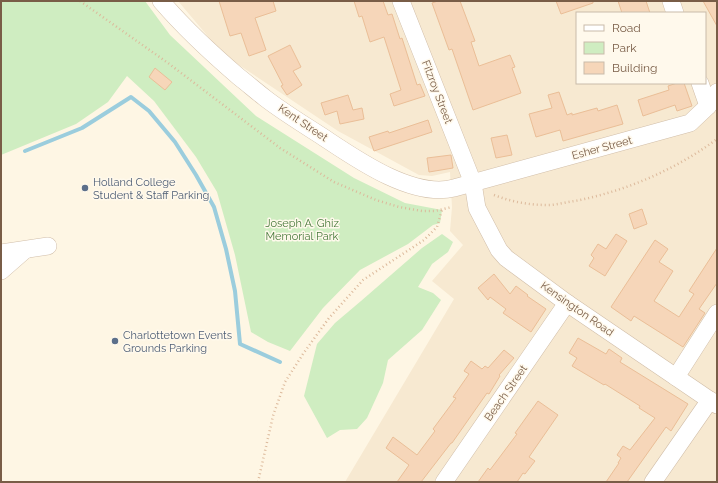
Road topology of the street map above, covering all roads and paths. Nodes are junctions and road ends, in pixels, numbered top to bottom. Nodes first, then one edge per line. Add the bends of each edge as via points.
1 (80, 1) edge
2 (161, 1) edge
3 (401, 1) edge
4 (671, 1) edge
5 (675, 12) edge
6 (700, 84) edge
7 (717, 92) edge
8 (708, 106) junction
9 (717, 139) edge
10 (473, 184) junction
11 (494, 195) dead end
12 (452, 207) dead end
13 (442, 210) junction
14 (48, 246) dead end
15 (26, 250) junction
16 (1, 253) edge
17 (1, 271) edge
18 (567, 303) junction
19 (717, 313) edge
20 (676, 377) junction
21 (713, 402) edge
22 (258, 482) edge
23 (444, 482) edge
24 (653, 482) edge

1 - 13 path via 168,62 280,148 334,182 399,207 422,212
2 - 10 street, Kent Street via 180,23 264,98 362,163 416,186 445,191
3 - 10 street, Fitzroy Street
4 - 5 street
6 - 8 street
7 - 8 street, Esher Street
8 - 10 street, Esher Street via 690,123
9 - 11 path via 648,179 616,191 550,205 511,201
10 - 18 street, Kensington Road via 477,208 499,250 506,258
12 - 13 path
13 - 22 path via 437,227 424,240 363,280 329,318 303,354 286,382 272,416
14 - 15 street
15 - 16 street
15 - 17 street
18 - 20 street, Kensington Road
18 - 23 street, Beach Street
19 - 20 street
20 - 21 street, Kensington Road
21 - 24 street

